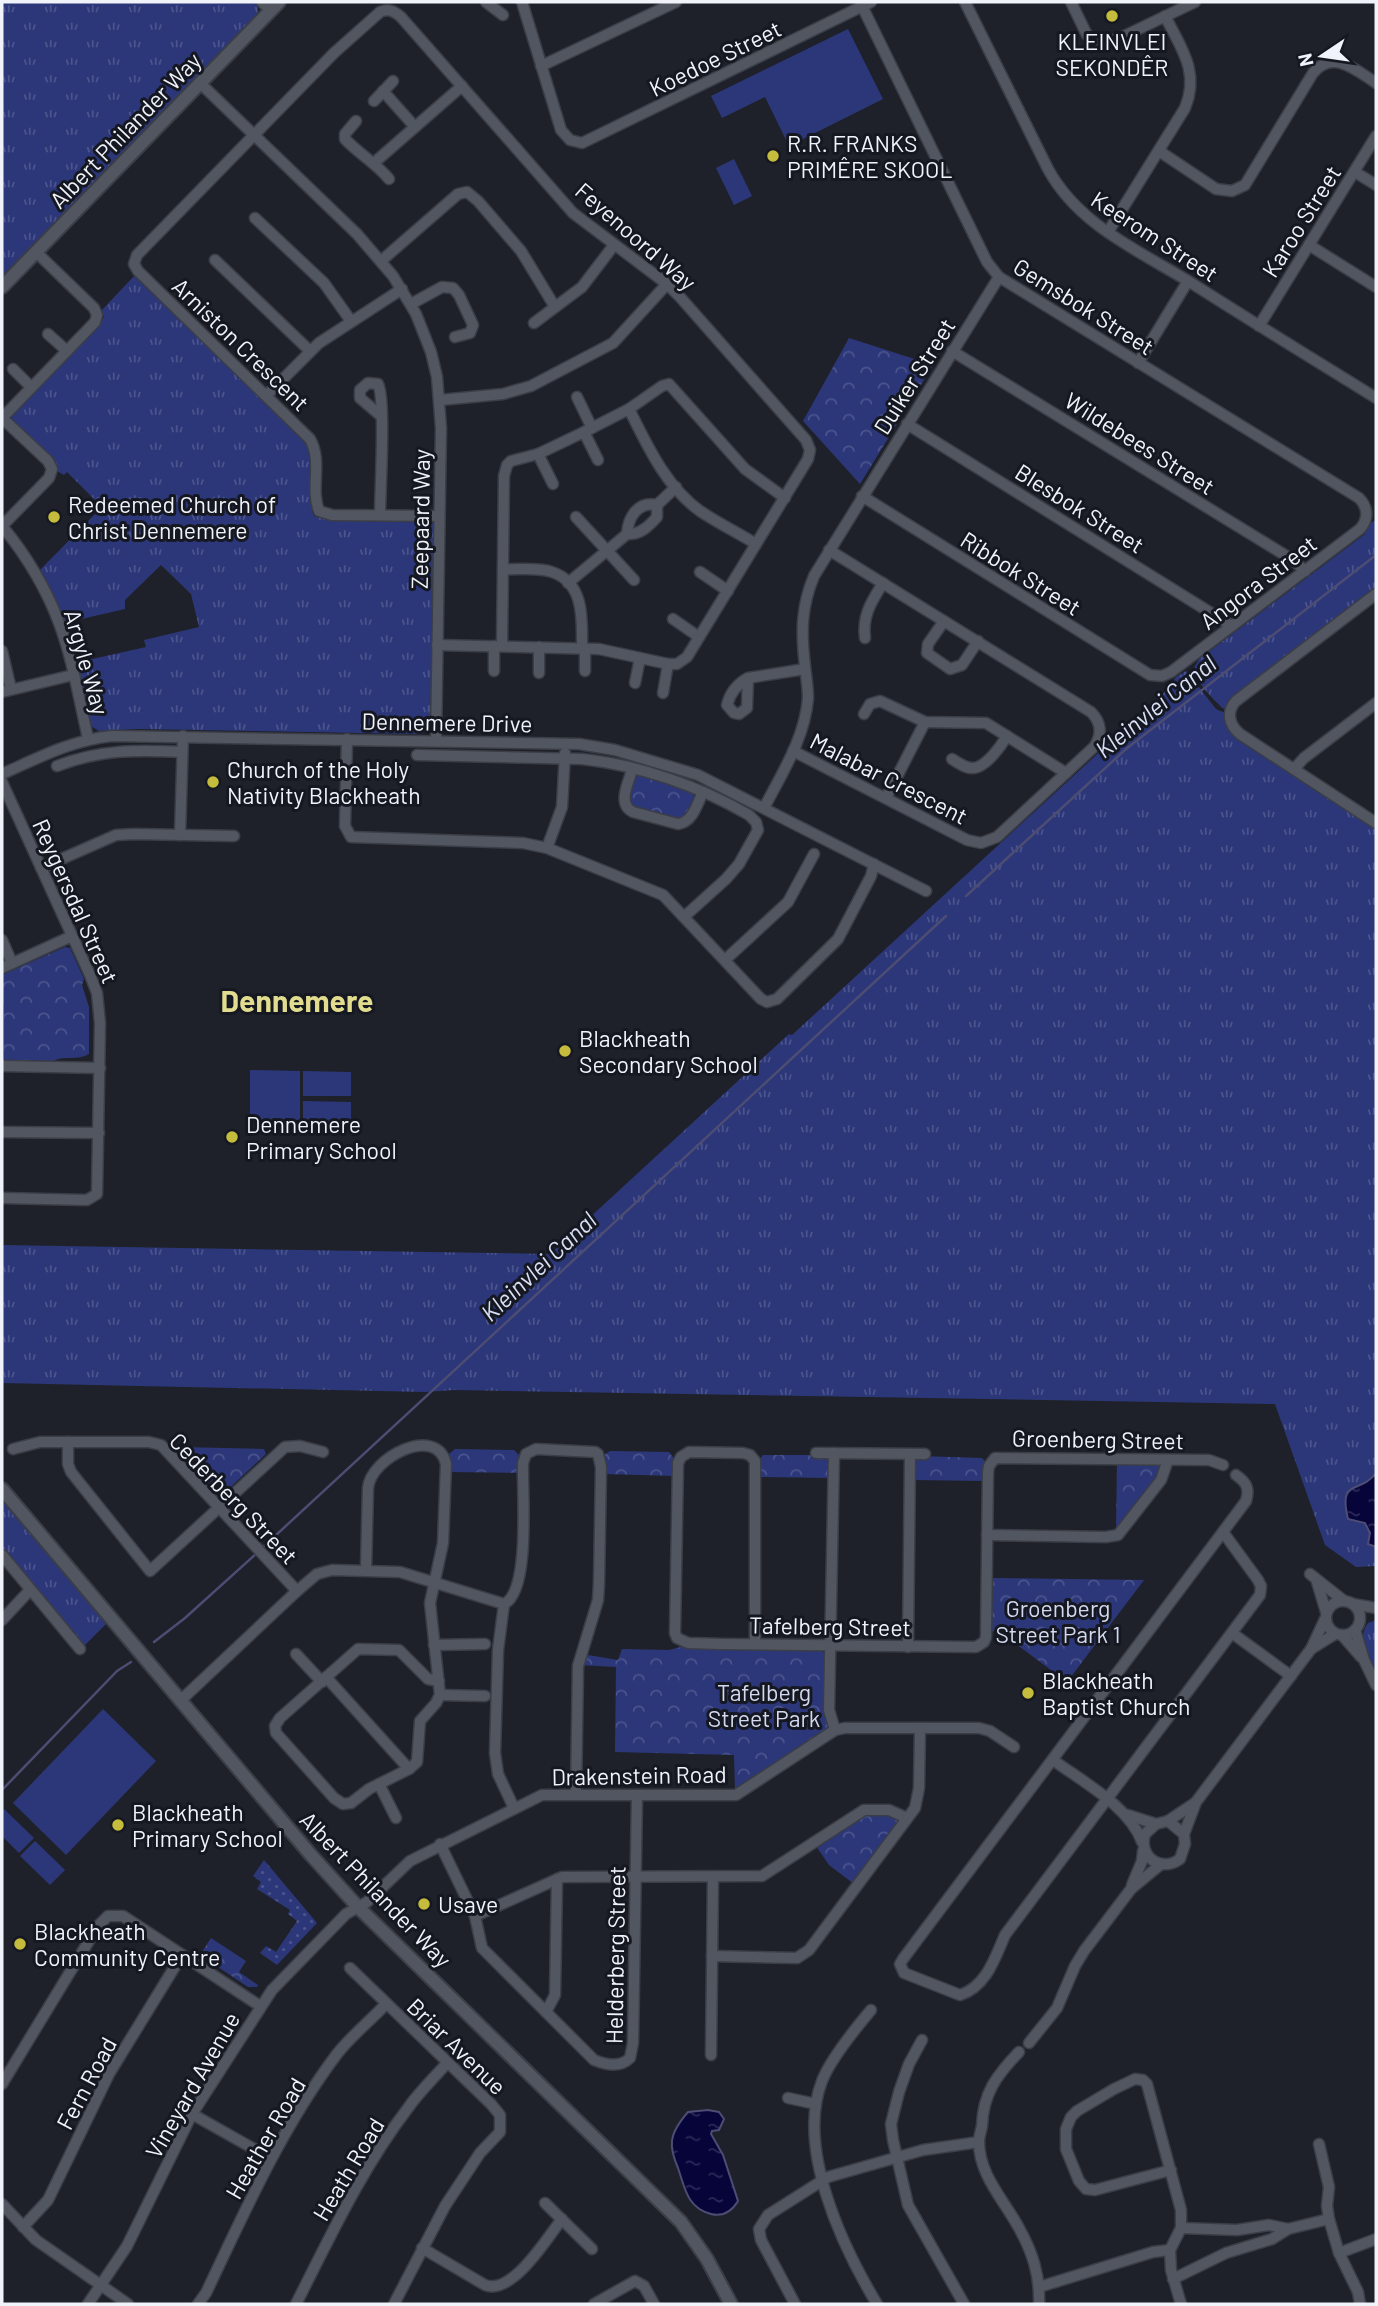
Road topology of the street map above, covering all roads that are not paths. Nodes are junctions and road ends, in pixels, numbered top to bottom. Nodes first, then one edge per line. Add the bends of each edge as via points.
1 (486, 2) edge
2 (522, 2) edge
3 (676, 2) edge
4 (965, 2) edge
5 (1071, 2) edge
6 (1195, 2) edge
7 (867, 4) edge
8 (270, 5) edge
9 (503, 15) dead end
10 (1166, 16) junction
11 (541, 66) junction
12 (393, 81) dead end
13 (200, 83) junction
14 (1376, 83) edge
15 (462, 86) junction
16 (383, 92) junction
17 (374, 101) dead end
18 (356, 121) dead end
19 (415, 127) junction
20 (254, 135) junction
21 (1376, 136) edge
22 (1160, 151) junction
23 (375, 162) junction
24 (1355, 172) junction
25 (389, 179) dead end
26 (1376, 185) edge
27 (255, 218) dead end
28 (1108, 232) junction
29 (614, 244) junction
30 (1309, 245) junction
31 (36, 251) junction
32 (215, 260) dead end
33 (381, 261) junction
34 (999, 277) junction
35 (1188, 281) junction
36 (667, 284) junction
37 (2, 287) edge
38 (1376, 287) edge
39 (402, 289) junction
40 (411, 304) junction
41 (555, 307) junction
42 (351, 321) junction
43 (534, 323) dead end
44 (1259, 326) junction
45 (48, 334) dead end
46 (455, 337) dead end
47 (66, 351) junction
48 (310, 351) junction
49 (953, 351) junction
50 (1138, 363) junction
51 (13, 369) dead end
52 (32, 387) junction
53 (267, 395) junction
54 (577, 397) dead end
55 (1376, 398) edge
56 (440, 400) junction
57 (629, 409) junction
58 (381, 416) dead end
59 (2, 418) edge
60 (907, 424) junction
61 (588, 430) junction
62 (538, 454) junction
63 (598, 460) dead end
64 (554, 484) dead end
65 (676, 487) junction
66 (862, 496) junction
67 (785, 498) junction
68 (657, 505) junction
69 (1367, 511) joint
70 (380, 515) junction
71 (439, 516) junction
72 (576, 517) dead end
73 (2, 526) edge
74 (627, 534) junction
75 (757, 544) junction
76 (829, 550) junction
77 (607, 551) junction
78 (503, 569) junction
79 (1305, 571) junction
80 (700, 572) dead end
81 (634, 580) dead end
82 (568, 583) junction
83 (883, 583) junction
84 (728, 591) junction
85 (1376, 594) edge
86 (673, 619) dead end
87 (944, 621) junction
88 (1232, 626) junction
89 (699, 638) junction
90 (866, 638) dead end
91 (978, 641) junction
92 (437, 645) junction
93 (498, 646) junction
94 (540, 647) junction
95 (583, 648) junction
96 (2, 652) edge
97 (640, 658) junction
98 (668, 664) junction
99 (805, 669) junction
100 (494, 671) dead end
101 (585, 671) dead end
102 (539, 673) dead end
103 (73, 675) junction
104 (1162, 677) joint
105 (748, 678) dead end
106 (635, 682) dead end
107 (7, 690) edge
108 (663, 693) dead end
109 (1376, 703) edge
110 (864, 714) dead end
111 (925, 722) junction
112 (183, 736) junction
113 (1007, 736) junction
114 (88, 738) junction
115 (347, 739) junction
116 (436, 740) junction
117 (566, 743) junction
118 (793, 751) junction
119 (182, 752) junction
120 (417, 755) dead end
121 (565, 758) junction
122 (952, 760) dead end
123 (57, 766) dead end
124 (1294, 769) junction
125 (632, 770) junction
126 (1066, 773) junction
127 (2, 774) edge
128 (2, 782) edge
129 (703, 792) junction
130 (886, 798) junction
131 (764, 808) junction
132 (1375, 818) edge
133 (180, 835) junction
134 (234, 836) dead end
135 (547, 848) junction
136 (814, 854) dead end
137 (874, 864) junction
138 (41, 868) junction
139 (926, 891) dead end
140 (685, 916) junction
141 (72, 936) junction
142 (2, 940) edge
143 (725, 960) junction
144 (12, 963) junction
145 (2, 968) edge
146 (2, 1066) edge
147 (100, 1068) junction
148 (2, 1132) edge
149 (99, 1133) junction
150 (2, 1198) edge
151 (68, 1442) junction
152 (13, 1449) dead end
153 (323, 1451) dead end
154 (816, 1453) dead end
155 (834, 1453) junction
156 (926, 1454) dead end
157 (910, 1456) junction
158 (1168, 1460) junction
159 (1223, 1465) dead end
160 (1236, 1475) dead end
161 (2, 1489) edge
162 (219, 1507) junction
163 (1223, 1532) junction
164 (987, 1535) junction
165 (2, 1555) edge
166 (366, 1570) junction
167 (150, 1571) junction
168 (158, 1581) dead end
169 (433, 1581) junction
170 (30, 1590) junction
171 (298, 1591) junction
172 (1348, 1602) junction
173 (504, 1604) junction
174 (1376, 1608) edge
175 (1376, 1615) edge
176 (1326, 1616) junction
177 (2, 1620) edge
178 (1358, 1625) junction
179 (1232, 1633) junction
180 (1339, 1634) junction
181 (485, 1644) dead end
182 (755, 1644) junction
183 (434, 1645) junction
184 (830, 1645) junction
185 (981, 1645) joint
186 (908, 1647) junction
187 (80, 1649) dead end
188 (1311, 1649) junction
189 (296, 1654) dead end
190 (1364, 1660) junction
191 (1291, 1676) junction
192 (324, 1679) junction
193 (439, 1682) junction
194 (1376, 1685) edge
195 (440, 1695) junction
196 (485, 1696) dead end
197 (180, 1701) junction
198 (920, 1728) junction
199 (835, 1730) junction
200 (1014, 1747) dead end
201 (1053, 1760) junction
202 (409, 1769) junction
203 (379, 1784) junction
204 (576, 1794) junction
205 (637, 1795) junction
206 (1106, 1799) junction
207 (1196, 1802) junction
208 (513, 1808) junction
209 (1124, 1813) junction
210 (396, 1818) dead end
211 (907, 1818) junction
212 (1168, 1821) junction
213 (1156, 1824) junction
214 (1184, 1834) junction
215 (440, 1844) junction
216 (1143, 1847) junction
217 (1160, 1865) junction
218 (636, 1877) junction
219 (713, 1877) junction
220 (557, 1880) junction
221 (1130, 1889) junction
222 (358, 1907) junction
223 (475, 1916) junction
224 (182, 1955) junction
225 (712, 1956) junction
226 (350, 1968) dead end
227 (386, 2004) junction
228 (260, 2006) junction
229 (871, 2010) dead end
230 (546, 2012) junction
231 (922, 2040) dead end
232 (1028, 2043) dead end
233 (1019, 2052) dead end
234 (710, 2055) dead end
235 (447, 2063) junction
236 (2, 2084) edge
237 (788, 2098) dead end
238 (816, 2104) junction
239 (192, 2114) junction
240 (979, 2142) junction
241 (1319, 2144) dead end
242 (897, 2157) junction
243 (270, 2158) junction
244 (1171, 2170) junction
245 (822, 2181) junction
246 (545, 2203) dead end
247 (2, 2204) edge
248 (562, 2219) junction
249 (1329, 2219) junction
250 (23, 2227) junction
251 (1255, 2227) junction
252 (1181, 2228) junction
253 (1289, 2229) junction
254 (1376, 2239) edge
255 (1259, 2243) junction
256 (422, 2248) junction
257 (592, 2249) dead end
258 (1170, 2250) junction
259 (1339, 2253) junction
260 (1173, 2279) junction
261 (102, 2286) junction
262 (1039, 2287) junction
263 (88, 2304) edge
264 (128, 2304) edge
265 (198, 2304) edge
266 (296, 2304) edge
267 (394, 2304) edge
268 (594, 2304) edge
269 (654, 2304) edge
270 (732, 2304) edge
271 (795, 2304) edge
272 (877, 2304) edge
273 (964, 2304) edge
274 (1039, 2304) edge
275 (1181, 2304) edge
276 (1360, 2304) edge

1 - 9 street
2 - 11 street
3 - 11 street
4 - 28 street, Keerom Street via 1056,183 1074,206
5 - 10 street via 1094,41 1109,42
6 - 10 street
7 - 11 street, Koedoe Street via 586,143 566,138 561,130
7 - 34 street, Gemsbok Street via 987,262
8 - 13 street, Albert Philander Way
10 - 22 street via 1190,67 1191,90
12 - 16 street
13 - 20 street, Zeepaard Way
13 - 31 street, Albert Philander Way
14 - 22 street via 1335,60 1323,63 1245,185 1238,189 1216,188
15 - 19 street
15 - 20 street, Feyenoord Way via 401,17 386,10 346,41
15 - 29 street, Feyenoord Way via 573,212
16 - 17 street
16 - 19 street
18 - 23 street via 345,139
19 - 23 street
20 - 33 street, Zeepaard Way
20 - 53 street, Arniston Crescent via 137,255 134,264
21 - 24 street, Karoo Street
22 - 28 street
23 - 25 street
24 - 26 street
24 - 30 street, Karoo Street
27 - 42 street via 324,283
28 - 35 street, Keerom Street
29 - 36 street, Feyenoord Way
29 - 41 street via 582,287
30 - 38 street
30 - 44 street, Karoo Street
31 - 37 street, Albert Philander Way
31 - 47 street via 97,312 95,322
32 - 48 street
33 - 39 street, Zeepaard Way
33 - 41 street via 458,194 467,192 521,251
34 - 49 street, Duiker Street
34 - 50 street, Gemsbok Street
35 - 44 street, Keerom Street
35 - 50 street
36 - 56 street via 613,343 531,386 503,394
36 - 67 street, Feyenoord Way via 808,443 810,457
39 - 40 street, Zeepaard Way
39 - 42 street
40 - 46 street via 444,287 455,290 472,328
40 - 56 street, Zeepaard Way via 431,352
41 - 43 street
42 - 48 street
44 - 55 street, Keerom Street
45 - 47 street
47 - 52 street
48 - 53 street
49 - 60 street, Duiker Street
49 - 79 street, Wildebees Street
50 - 69 street, Gemsbok Street via 1359,498
51 - 52 street
52 - 59 street
53 - 70 street, Arniston Crescent via 314,448 319,511
54 - 61 street
56 - 71 street, Zeepaard Way
57 - 61 street
57 - 65 street via 652,454
57 - 67 street via 669,384 745,469
58 - 70 street
59 - 73 street via 50,464 52,472
60 - 66 street, Duiker Street
60 - 88 street, Blesbok Street
61 - 62 street
61 - 63 street
62 - 64 street
62 - 78 street via 511,461 505,470
65 - 68 street
65 - 75 street via 702,512
66 - 76 street, Duiker Street
66 - 104 street, Ribbok Street via 1150,675
67 - 75 street, Feyenoord Way
68 - 74 street via 658,514 651,523
68 - 74 street via 647,504 633,514
69 - 79 street, Angora Street via 1360,529
70 - 71 street, Arniston Crescent
71 - 92 street, Zeepaard Way
72 - 77 street
73 - 103 street, Argyle Way via 55,612
74 - 77 street
75 - 84 street, Feyenoord Way
76 - 83 street, Malabar Crescent
76 - 99 street, Duiker Street via 806,595
77 - 81 street
77 - 82 street
78 - 82 street via 550,571
78 - 93 street
79 - 88 street, Angora Street
80 - 84 street
82 - 95 street via 581,604
83 - 87 street, Malabar Crescent
83 - 90 street via 867,610
84 - 89 street, Feyenoord Way
85 - 124 street via 1231,708 1231,724 1237,732
86 - 89 street
87 - 91 street, Malabar Crescent
87 - 91 street via 927,653 950,669 962,665
88 - 104 street, Angora Street
89 - 98 street, Feyenoord Way via 687,657
91 - 126 street, Malabar Crescent via 1097,718 1097,742
92 - 93 street
92 - 116 street, Zeepaard Way
93 - 94 street
93 - 100 street
94 - 95 street
94 - 102 street
95 - 97 street
95 - 101 street
96 - 107 street
97 - 98 street
97 - 106 street
98 - 108 street
99 - 105 street
99 - 118 street, Duiker Street via 806,713
103 - 107 street
103 - 114 street, Argyle Way
109 - 124 street
110 - 111 street via 870,704 880,701
111 - 113 street via 979,722
111 - 130 street
112 - 114 street, Dennemere Drive
112 - 115 street, Dennemere Drive
112 - 119 street
113 - 122 street via 977,767
113 - 126 street
114 - 127 street, Dennemere Drive
115 - 116 street, Dennemere Drive
115 - 135 street via 345,826 351,837 514,842
116 - 117 street, Dennemere Drive
117 - 121 street
117 - 131 street, Dennemere Drive via 615,750 678,768
118 - 130 street, Malabar Crescent
118 - 131 street, Duiker Street
119 - 123 street via 112,751
119 - 133 street
120 - 121 street, Dennemere Drive
121 - 125 street, Dennemere Drive
121 - 135 street via 562,807
124 - 132 street
125 - 129 street, Dennemere Drive
125 - 129 street via 624,802 633,812 681,824 689,819
126 - 130 street, Malabar Crescent via 997,837 981,842 967,840
128 - 138 street, Reygersdal Street
129 - 140 street, Dennemere Drive via 749,815 758,827 732,873
131 - 137 street, Dennemere Drive
133 - 134 street
133 - 138 street via 116,835
135 - 140 street via 656,891
136 - 143 street via 788,902
137 - 139 street, Dennemere Drive
137 - 143 street via 838,939 775,1000 761,999
138 - 141 street, Reygersdal Street
140 - 143 street
141 - 144 street
141 - 147 street, Reygersdal Street via 99,1003
142 - 144 street
144 - 145 street
146 - 147 street
147 - 149 street, Reygersdal Street
148 - 149 street
149 - 150 street, Reygersdal Street via 97,1194 87,1200
151 - 152 street, Cederberg Street via 40,1442
151 - 162 street, Cederberg Street via 161,1445
151 - 167 street via 71,1472
153 - 162 street via 285,1447
154 - 155 street
155 - 157 street
155 - 184 street
156 - 157 street
157 - 186 street
158 - 159 street, Groenberg Street via 1209,1460
158 - 164 street via 1161,1480 1118,1535
158 - 164 street, Groenberg Street via 995,1458 989,1466
160 - 163 street via 1248,1486 1248,1494
161 - 197 street, Albert Philander Way
162 - 167 street
162 - 171 street, Cederberg Street
163 - 179 street via 1261,1589
163 - 201 street
164 - 185 street, Groenberg Street via 986,1637
165 - 170 street
166 - 169 street via 400,1572
166 - 169 street via 369,1479 399,1450 432,1448 442,1452 446,1464 443,1543
166 - 171 street via 322,1572
167 - 168 street
169 - 173 street
169 - 183 street via 429,1603
170 - 177 street
170 - 187 street
171 - 197 street
172 - 174 street
172 - 176 street via 1333,1604
172 - 176 street via 1313,1577
172 - 178 street via 1358,1609
173 - 204 street via 513,1596 521,1569 526,1454 536,1449 596,1453 601,1474 600,1583 578,1665
173 - 208 street via 495,1753 498,1774
175 - 178 street
176 - 180 street via 1327,1626
176 - 188 street
178 - 180 street
178 - 190 street
179 - 191 street
179 - 206 street
180 - 188 street
180 - 190 street
181 - 183 street
182 - 182 street, Tafelberg Street via 688,1643 679,1640 675,1629 678,1463 689,1452 739,1452 753,1457 757,1468
182 - 184 street, Tafelberg Street
183 - 193 street
184 - 186 street, Tafelberg Street
184 - 199 street via 830,1710
185 - 186 street, Tafelberg Street
188 - 191 street
189 - 192 street
190 - 194 street
191 - 207 street
192 - 193 street via 358,1649 380,1648 399,1650 428,1679
192 - 202 street
192 - 203 street via 280,1718 276,1733 340,1803 351,1803
193 - 195 street
195 - 196 street
195 - 202 street via 421,1721 418,1760
197 - 222 street, Albert Philander Way
198 - 199 street, Drakenstein Road
198 - 200 street, Drakenstein Road via 985,1729
198 - 211 street via 917,1802
199 - 205 street, Drakenstein Road via 736,1795
201 - 206 street
201 - 206 street via 903,1959 904,1973 954,1995 974,1988 992,1966 1005,1936
202 - 203 street
203 - 210 street
204 - 205 street, Drakenstein Road
204 - 208 street, Drakenstein Road via 542,1795
205 - 218 street, Helderberg Street
206 - 209 street
207 - 212 street
207 - 214 street
208 - 215 street, Drakenstein Road
209 - 213 street
209 - 216 street
211 - 219 street via 889,1810 864,1810 762,1876
211 - 225 street via 805,1954 797,1958
212 - 213 street
212 - 214 street
213 - 216 street via 1144,1835
214 - 217 street via 1180,1859
215 - 222 street, Drakenstein Road via 410,1861
215 - 223 street, Helderberg Street
216 - 217 street via 1147,1857
216 - 221 street
217 - 221 street
218 - 219 street
218 - 220 street
218 - 230 street, Helderberg Street via 630,2058 621,2064 594,2060
219 - 225 street
220 - 223 street
220 - 230 street via 555,1995
221 - 232 street via 1084,1951 1057,2008
222 - 228 street, Vineyard Avenue via 320,1939
222 - 270 street, Albert Philander Way via 681,2222
223 - 230 street, Helderberg Street via 482,1948
224 - 228 street
224 - 236 street via 123,1916 105,1918
224 - 250 street, Fern Road via 109,2074 48,2200
225 - 234 street
226 - 227 street, Briar Avenue
227 - 235 street, Briar Avenue
227 - 243 street, Heather Road via 338,2053
228 - 239 street, Vineyard Avenue
229 - 238 street via 822,2079
231 - 242 street via 909,2064 891,2124
233 - 240 street via 993,2084 982,2109
235 - 256 street, Briar Avenue via 500,2115 500,2132 466,2172
235 - 266 street, Heath Road via 409,2106 376,2154
237 - 238 street
238 - 245 street via 814,2143
239 - 243 street
239 - 261 street, Vineyard Avenue
240 - 242 street
240 - 262 street via 987,2176 1030,2250
241 - 249 street via 1329,2187
242 - 245 street
242 - 273 street via 914,2217
243 - 265 street, Heather Road
244 - 244 street via 1091,2190 1083,2188 1065,2146 1074,2113 1114,2089 1143,2080
244 - 252 street
245 - 271 street via 768,2215 759,2229
245 - 272 street via 858,2274
246 - 248 street
247 - 250 street
248 - 256 street via 521,2272 500,2287 485,2285
248 - 257 street
249 - 253 street
249 - 259 street
250 - 261 street
251 - 252 street
251 - 253 street
251 - 255 street
252 - 258 street
253 - 255 street
254 - 259 street
255 - 260 street
256 - 267 street, Briar Avenue
258 - 260 street
258 - 262 street
259 - 276 street
260 - 275 street
261 - 263 street, Vineyard Avenue
261 - 264 street
262 - 274 street
268 - 269 street via 635,2281 644,2286

